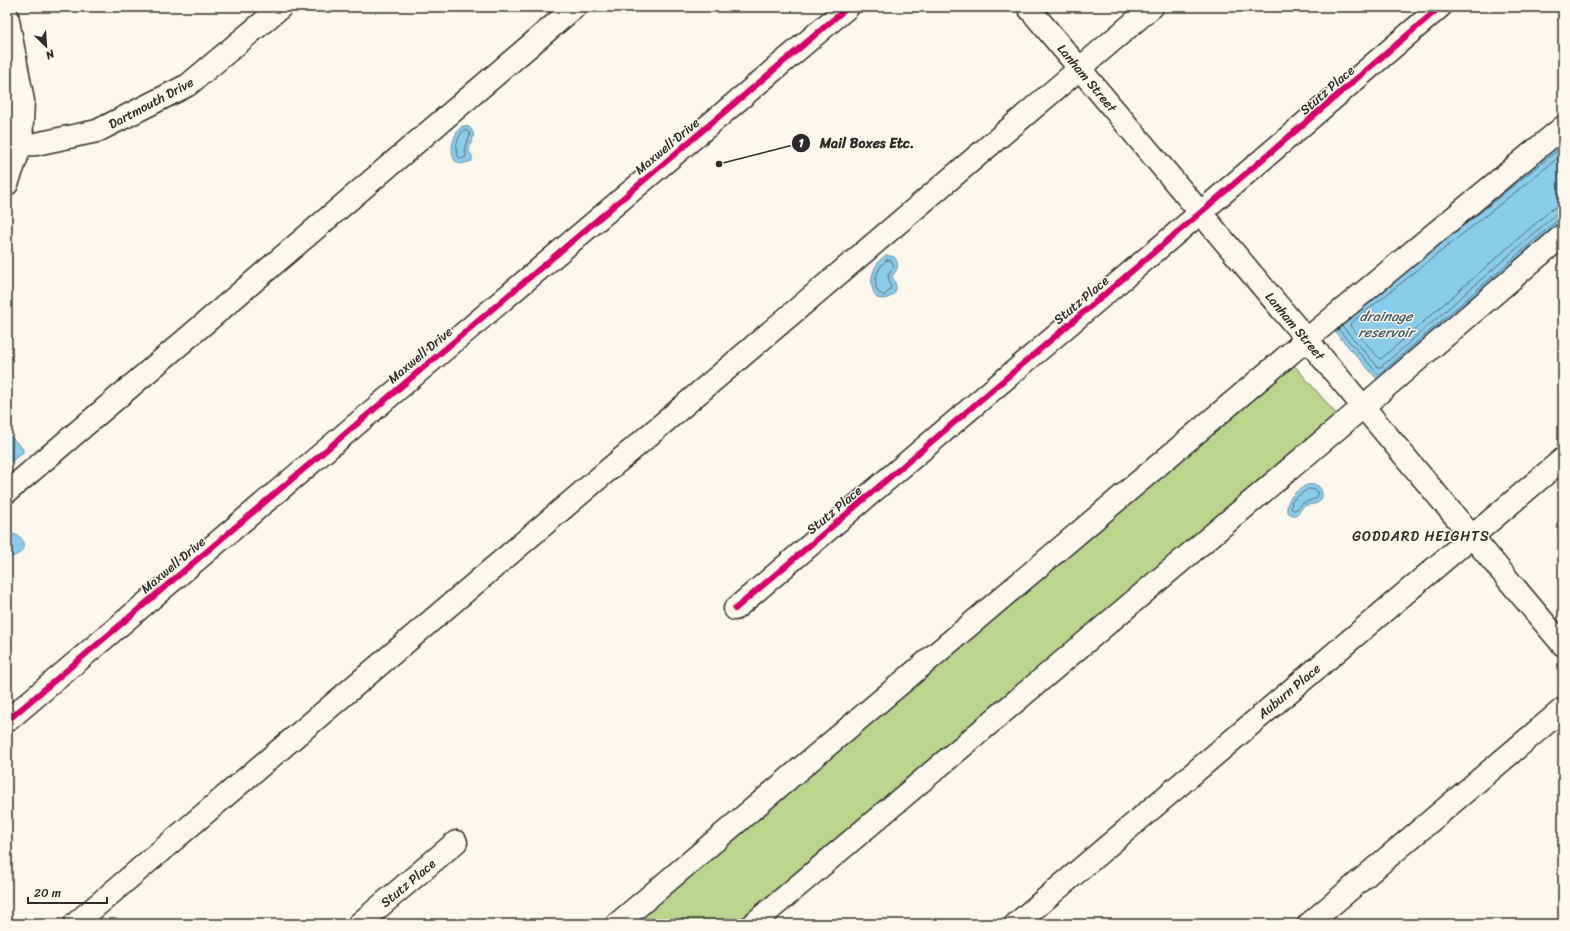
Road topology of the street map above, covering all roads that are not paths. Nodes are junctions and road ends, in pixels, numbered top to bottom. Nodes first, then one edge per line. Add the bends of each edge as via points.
1 (281, 7) edge
2 (575, 7) edge
3 (848, 7) edge
4 (1028, 7) edge
5 (1152, 7) edge
6 (1440, 7) edge
7 (7, 15) edge
8 (1079, 68) junction
9 (1563, 127) edge
10 (21, 145) junction
11 (7, 184) edge
12 (1200, 213) junction
13 (1563, 235) edge
14 (1306, 340) junction
15 (1363, 408) junction
16 (1563, 459) edge
17 (7, 492) edge
18 (1471, 537) junction
19 (735, 609) dead end
20 (1563, 645) edge
21 (1563, 710) edge
22 (7, 721) edge
23 (456, 842) dead end
24 (75, 924) edge
25 (359, 924) edge
26 (617, 924) edge
27 (753, 924) edge
28 (1016, 924) edge
29 (1309, 924) edge

1 - 10 street, Dartmouth Drive via 188,85 97,131
2 - 17 street
3 - 22 street, Maxwell Drive
4 - 8 street, Lanham Street
5 - 8 street
6 - 12 street, Stutz Place
7 - 10 street via 23,101
8 - 12 street, Lanham Street
8 - 24 street
9 - 14 street
10 - 11 street
12 - 14 street, Lanham Street
12 - 19 street, Stutz Place
13 - 15 street
14 - 15 street, Lanham Street
14 - 26 street
15 - 18 street, Lanham Street
15 - 27 street
16 - 18 street, Auburn Place
18 - 20 street, Lanham Street
18 - 28 street, Auburn Place
21 - 29 street
23 - 25 street, Stutz Place

